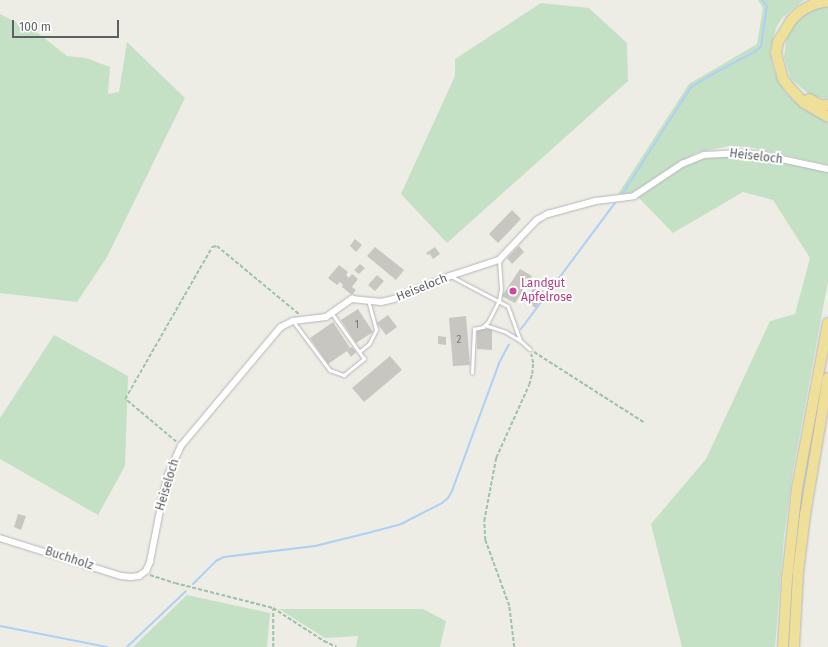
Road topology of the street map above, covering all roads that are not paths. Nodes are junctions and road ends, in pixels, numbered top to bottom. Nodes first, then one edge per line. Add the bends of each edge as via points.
1 (828, 2) edge
2 (790, 88) junction
3 (828, 106) edge
4 (828, 117) edge
5 (828, 169) edge
6 (499, 260) junction
7 (450, 276) junction
8 (367, 300) junction
9 (499, 300) junction
10 (332, 314) junction
11 (293, 320) junction
12 (828, 323) edge
13 (485, 325) junction
14 (521, 341) junction
15 (530, 349) road end
16 (359, 352) junction
17 (472, 373) dead end
18 (828, 378) edge
19 (0, 538) edge
20 (139, 576) joint
21 (783, 647) edge
22 (794, 647) edge

1 - 2 highway via 814,4 802,10 792,19 778,42 778,65 783,79
2 - 3 highway via 808,99
2 - 4 highway via 804,103
5 - 6 street, Heiseloch via 737,152 704,155 682,164 634,196 596,201 548,214 537,220
6 - 7 street, Heiseloch
6 - 9 lane
7 - 8 street, Heiseloch via 394,299 381,302
7 - 9 lane
8 - 10 street, Heiseloch via 352,299
8 - 16 lane via 376,330 369,344
9 - 13 lane
9 - 14 lane via 508,306
10 - 11 street, Heiseloch via 316,319
10 - 16 lane
11 - 16 lane via 330,370 344,375 364,359
11 - 20 street, Heiseloch via 271,337 181,446 168,475 150,562 146,571
12 - 21 highway via 797,488
13 - 14 lane via 506,332
13 - 17 lane via 474,329
14 - 15 lane
18 - 22 highway via 805,515 798,573
19 - 20 street, Buchholz via 121,576

